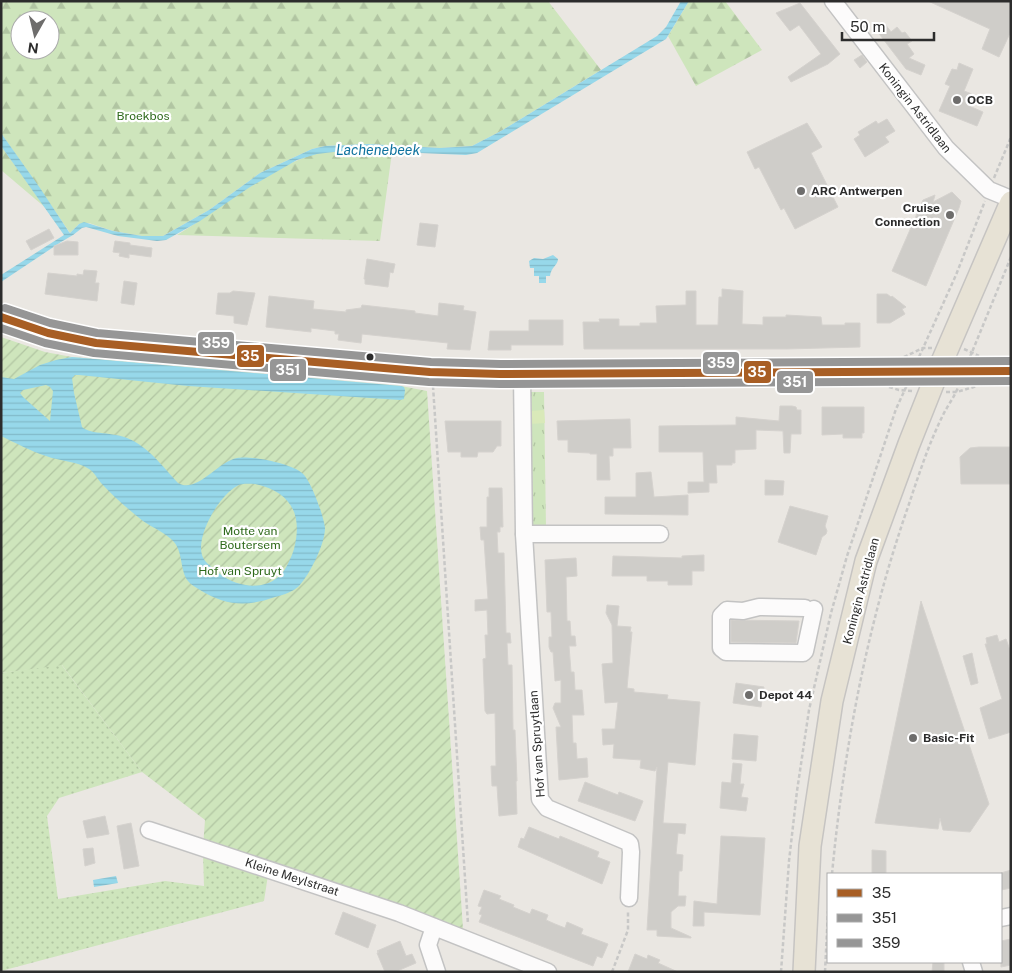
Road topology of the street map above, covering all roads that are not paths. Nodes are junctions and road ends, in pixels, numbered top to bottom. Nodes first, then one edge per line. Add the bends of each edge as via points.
1 (834, 1) edge
2 (1011, 200) edge
3 (1, 317) edge
4 (938, 371) junction
5 (1011, 371) edge
6 (522, 374) junction
7 (524, 534) junction
8 (660, 534) dead end
9 (810, 608) joint
10 (149, 830) dead end
11 (629, 898) road end
12 (434, 927) junction
13 (437, 972) edge
14 (548, 972) edge
15 (804, 972) edge

1 - 2 street, Koningin Astridlaan via 946,148 989,190
2 - 4 main road, Koningin Astridlaan
3 - 6 street via 64,338 96,343 430,372
4 - 5 street
4 - 6 street
4 - 15 main road, Koningin Astridlaan via 866,561 832,701 810,846
6 - 7 street, Hof van Spruytlaan
7 - 8 street
7 - 11 street, Hof van Spruytlaan via 540,799 547,808 630,844
9 - 9 street via 727,610 720,616 721,648 726,652 803,653
10 - 12 street, Kleine Meylstraat via 331,889
12 - 13 street via 428,945
12 - 14 street, Kleine Meylstraat

